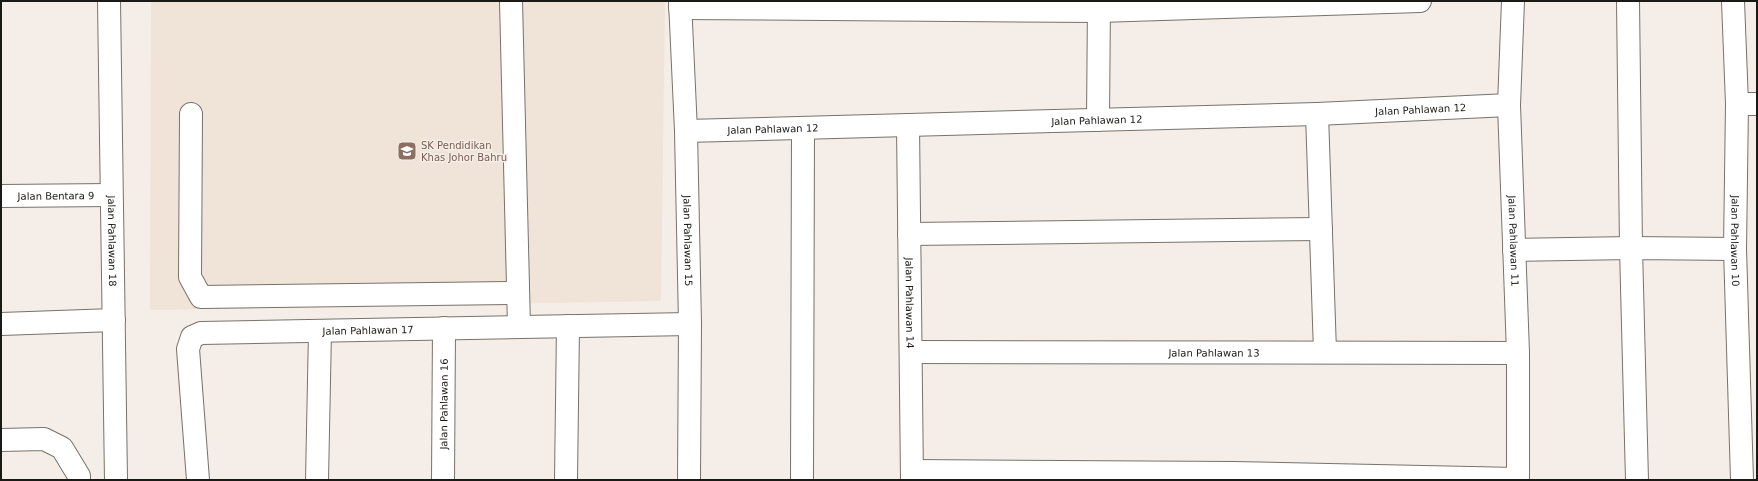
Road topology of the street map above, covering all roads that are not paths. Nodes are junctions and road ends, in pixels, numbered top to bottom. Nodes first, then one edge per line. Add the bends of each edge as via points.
1 (108, 1) edge
2 (511, 1) edge
3 (1420, 1) edge
4 (1513, 1) edge
5 (1628, 1) edge
6 (1733, 1) edge
7 (680, 5) edge
8 (1099, 6) edge
9 (1747, 104) edge
10 (1509, 105) junction
11 (191, 114) dead end
12 (1317, 114) junction
13 (1098, 120) junction
14 (908, 125) junction
15 (803, 128) junction
16 (686, 131) junction
17 (111, 195) junction
18 (1, 196) edge
19 (1321, 229) junction
20 (909, 234) junction
21 (1631, 248) junction
22 (1735, 249) junction
23 (1514, 250) junction
24 (518, 294) junction
25 (114, 320) junction
26 (1, 324) edge
27 (690, 324) junction
28 (568, 326) junction
29 (518, 327) junction
30 (444, 328) junction
31 (320, 331) junction
32 (911, 352) junction
33 (1325, 352) junction
34 (1518, 353) junction
35 (1, 440) edge
36 (912, 476) edge
37 (1233, 476) edge
38 (79, 480) edge
39 (116, 480) edge
40 (198, 480) edge
41 (317, 480) edge
42 (443, 480) edge
43 (566, 480) edge
44 (689, 480) edge
45 (802, 480) edge
46 (1518, 480) edge
47 (1637, 480) edge
48 (1742, 480) edge

1 - 17 street, Jalan Pahlawan 18
2 - 24 street
3 - 8 street
4 - 10 street, Jalan Pahlawan 11
5 - 21 street
6 - 9 street, Jalan Pahlawan 10
7 - 8 street
7 - 16 street, Jalan Pahlawan 15
8 - 13 street
9 - 22 street, Jalan Pahlawan 10
10 - 12 street, Jalan Pahlawan 12
10 - 23 street, Jalan Pahlawan 11
11 - 24 street via 190,276 202,297
12 - 13 street, Jalan Pahlawan 12
12 - 19 street
13 - 14 street, Jalan Pahlawan 12
14 - 15 street, Jalan Pahlawan 12
14 - 20 street, Jalan Pahlawan 14
15 - 16 street, Jalan Pahlawan 12
15 - 45 street
16 - 27 street, Jalan Pahlawan 15
17 - 18 street, Jalan Bentara 9
17 - 25 street, Jalan Pahlawan 18
19 - 20 street
19 - 33 street
20 - 32 street, Jalan Pahlawan 14
21 - 22 street
21 - 23 street
21 - 47 street
22 - 48 street, Jalan Pahlawan 10
23 - 34 street, Jalan Pahlawan 11
24 - 29 street
25 - 26 street
25 - 39 street, Jalan Pahlawan 18
27 - 28 street, Jalan Pahlawan 17
27 - 44 street, Jalan Pahlawan 15
28 - 29 street, Jalan Pahlawan 17
28 - 43 street
29 - 30 street, Jalan Pahlawan 17
30 - 31 street, Jalan Pahlawan 17
30 - 42 street, Jalan Pahlawan 16
31 - 40 street, Jalan Pahlawan 17 via 201,333 192,337 188,348
31 - 41 street
32 - 33 street, Jalan Pahlawan 13
32 - 36 street, Jalan Pahlawan 14
33 - 34 street, Jalan Pahlawan 13
34 - 46 street, Jalan Pahlawan 11
35 - 38 street via 44,439 62,448
36 - 37 street
37 - 46 street

